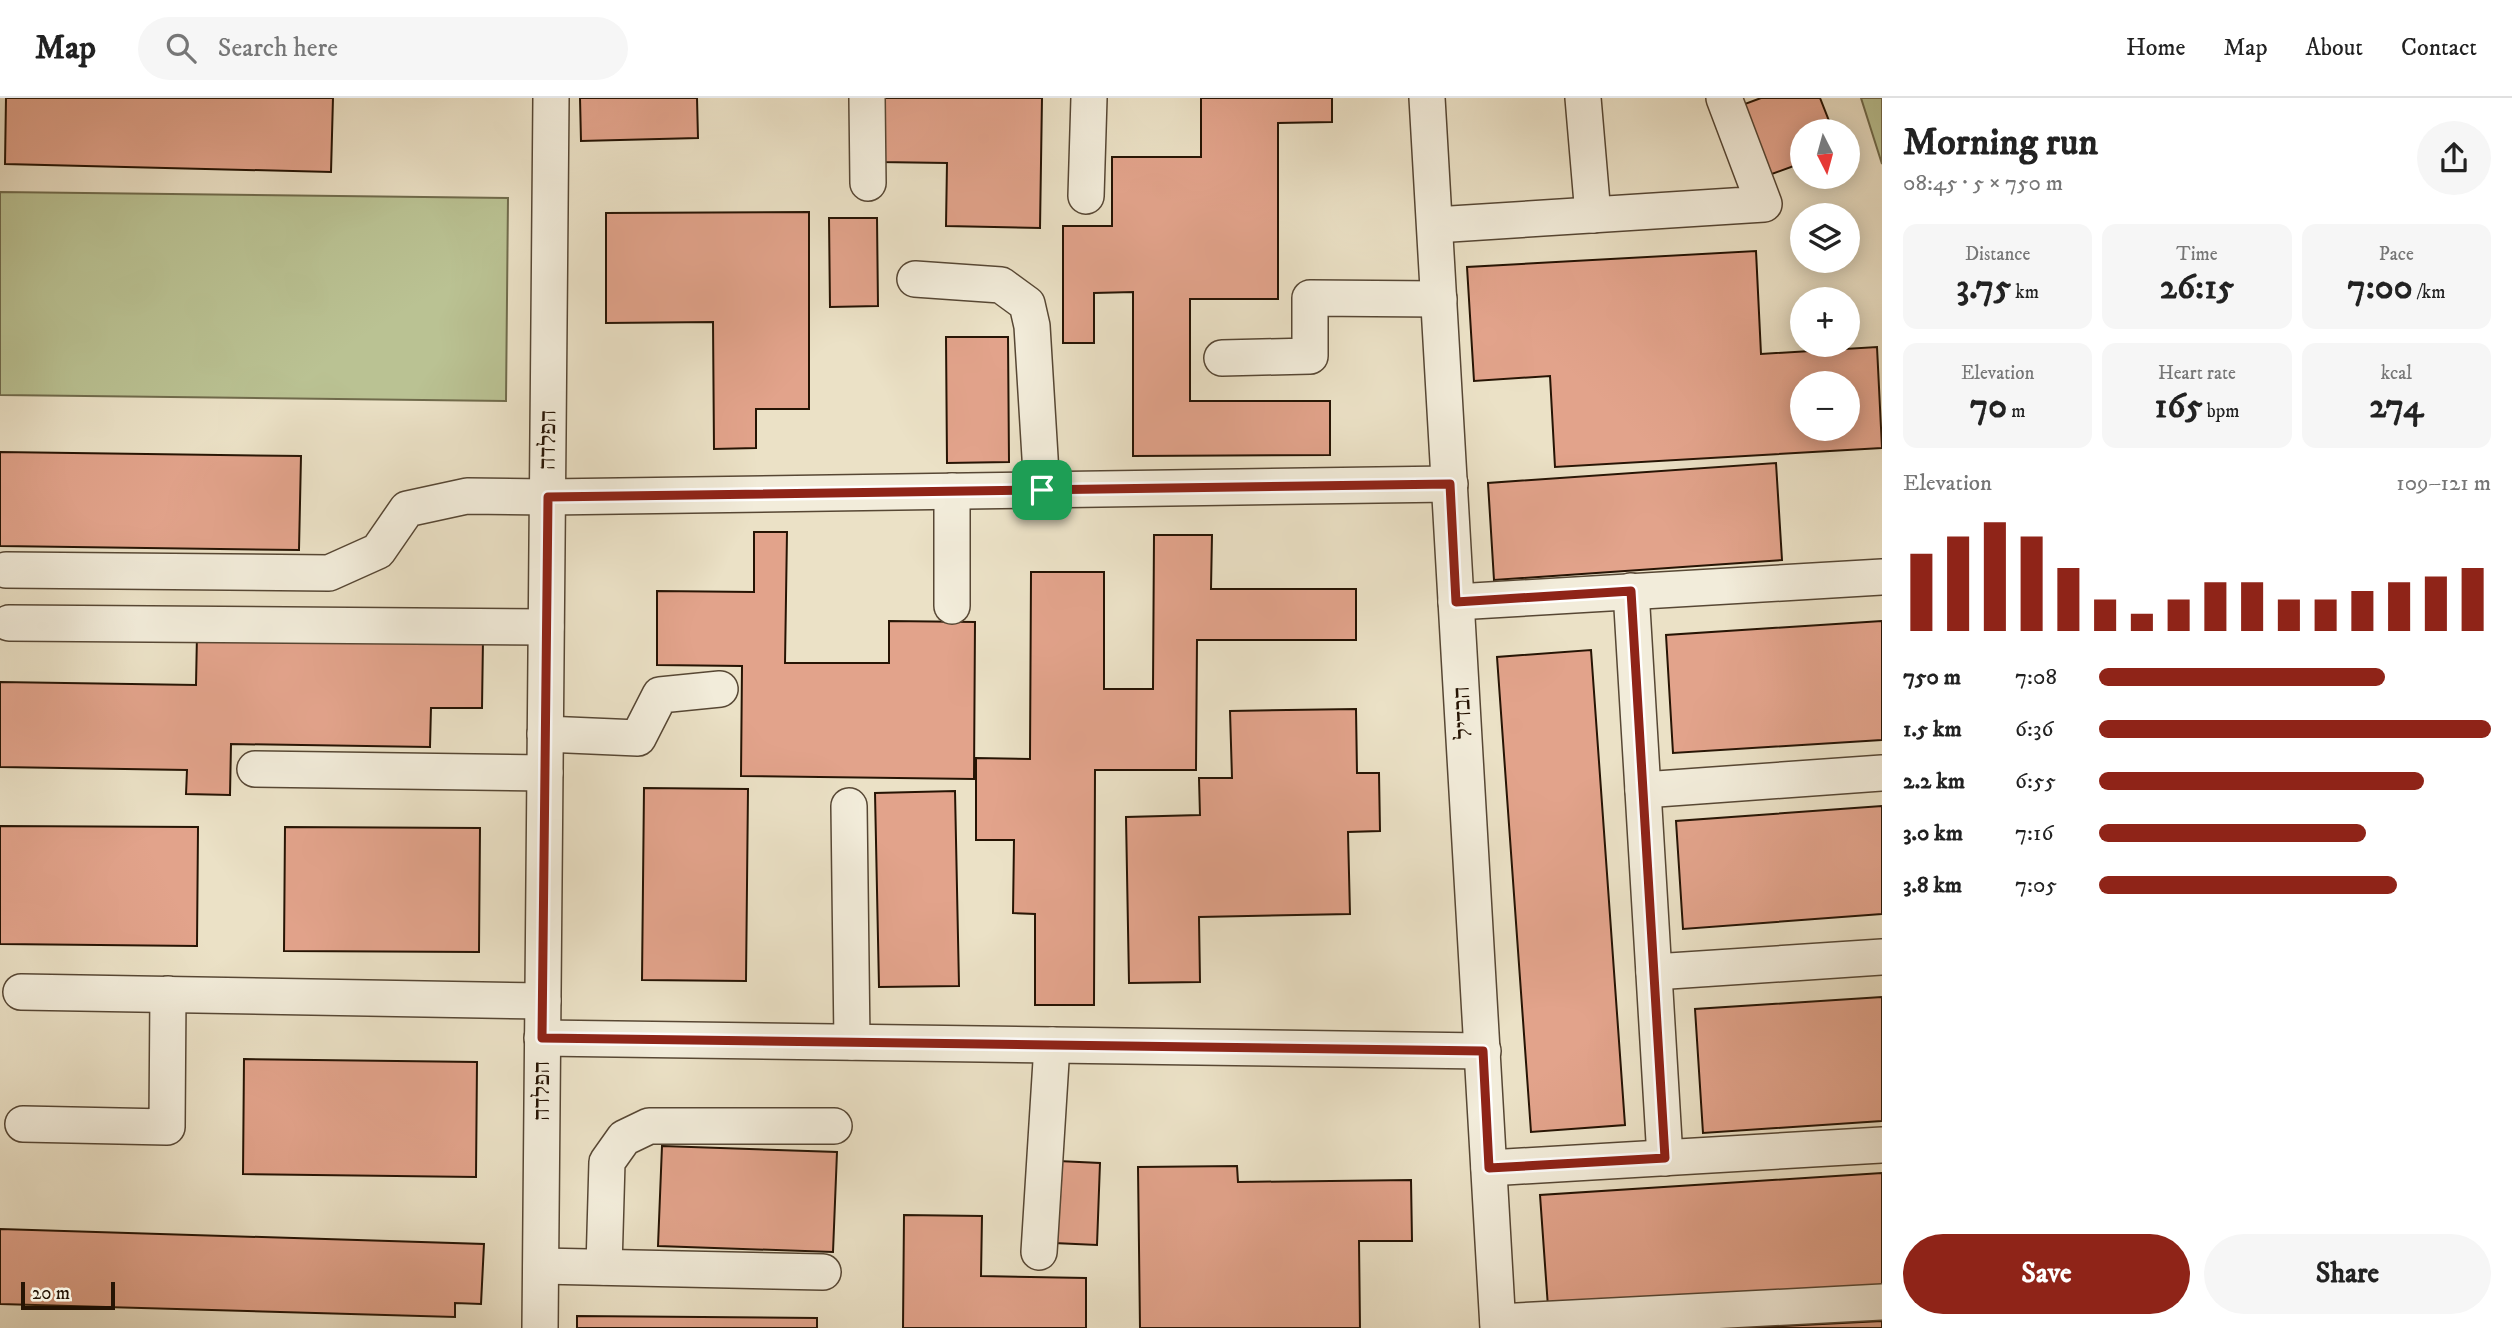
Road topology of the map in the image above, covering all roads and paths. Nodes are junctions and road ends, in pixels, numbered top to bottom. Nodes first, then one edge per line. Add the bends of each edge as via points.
1 (551, 98) edge
2 (867, 98) edge
3 (1089, 98) edge
4 (1427, 98) edge
5 (1583, 98) edge
6 (1724, 98) edge
7 (869, 183) dead end
8 (1086, 196) dead end
9 (1593, 215) junction
10 (1435, 225) junction
11 (915, 279) dead end
12 (1439, 299) junction
13 (1222, 358) dead end
14 (1450, 484) junction
15 (1042, 490) junction
16 (952, 491) junction
17 (548, 497) junction
18 (6, 570) dead end
19 (1882, 577) edge
20 (1631, 591) junction
21 (1456, 602) junction
22 (952, 606) dead end
23 (9, 623) dead end
24 (546, 627) junction
25 (720, 689) dead end
26 (545, 734) junction
27 (255, 769) dead end
28 (545, 773) junction
29 (1882, 773) edge
30 (1643, 790) junction
31 (849, 806) dead end
32 (1882, 957) edge
33 (1654, 972) junction
34 (21, 992) dead end
35 (168, 994) junction
36 (543, 1001) junction
37 (542, 1038) junction
38 (852, 1042) junction
39 (1052, 1045) junction
40 (1483, 1051) junction
41 (23, 1124) dead end
42 (834, 1126) dead end
43 (1882, 1145) edge
44 (1665, 1158) junction
45 (1489, 1168) junction
46 (1039, 1252) dead end
47 (541, 1266) junction
48 (604, 1267) junction
49 (823, 1272) dead end
50 (1882, 1302) edge
51 (1498, 1325) edge
52 (540, 1328) edge

1 - 17 street, הפלדה
2 - 7 street
3 - 8 street
4 - 10 street, הבדיל
5 - 9 street
6 - 9 street via 1764,204
9 - 10 street
10 - 12 street, הבדיל
11 - 15 street via 1000,285 1027,304
12 - 13 street via 1310,298 1310,356
12 - 14 street, הבדיל
14 - 15 street
14 - 21 street, הבדיל
15 - 16 street
16 - 17 street
16 - 22 street
17 - 18 street via 467,496 407,509 378,551 329,573
17 - 24 street, הפלדה
19 - 20 street
20 - 21 street
20 - 30 street
21 - 40 street, הבדיל
23 - 24 street
24 - 26 street, הפלדה
25 - 26 street via 660,695 638,738
26 - 28 street, הפלדה
27 - 28 street
28 - 36 street, הפלדה
29 - 30 street
30 - 33 street
31 - 38 street
32 - 33 street
33 - 44 street
34 - 35 street
35 - 36 street
35 - 41 street via 167,1126
36 - 37 street, הפלדה
37 - 38 street
37 - 47 street, הפלדה
38 - 39 street
39 - 40 street
39 - 46 street
40 - 45 street, הבדיל
42 - 48 street via 649,1126 624,1139 607,1162
43 - 44 street
44 - 45 street
45 - 51 street, הבדיל
47 - 48 street
47 - 52 street, הפלדה
48 - 49 street
50 - 51 street

